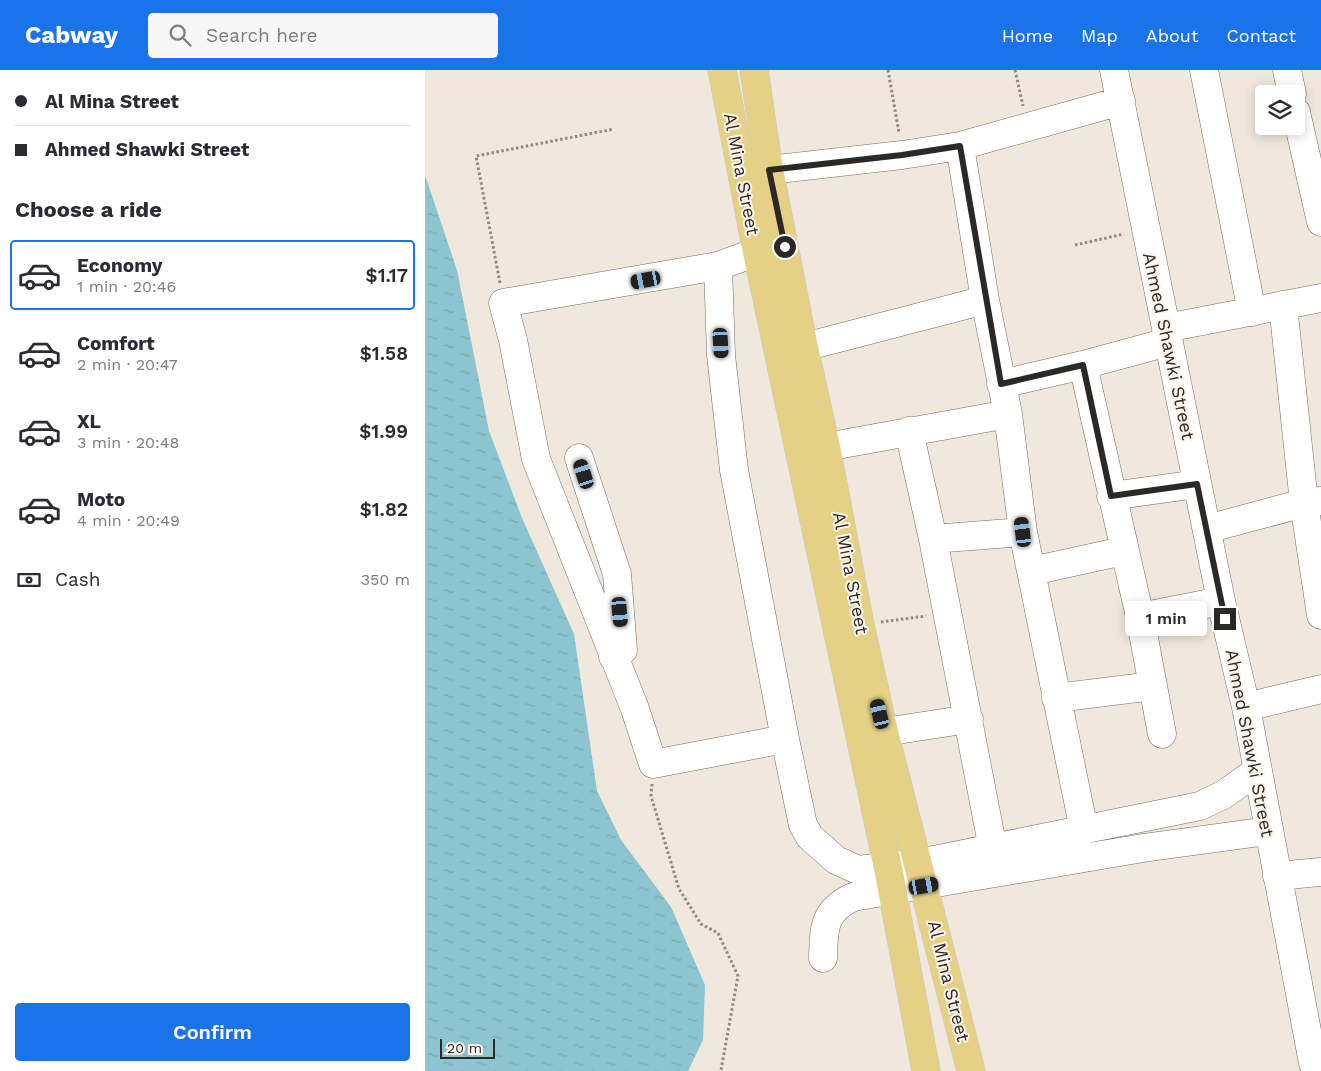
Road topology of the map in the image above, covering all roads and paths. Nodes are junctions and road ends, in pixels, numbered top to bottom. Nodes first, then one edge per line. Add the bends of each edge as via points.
1 (723, 70) edge
2 (754, 70) edge
3 (888, 70) edge
4 (1015, 70) edge
5 (1114, 70) edge
6 (1204, 70) edge
7 (1287, 70) edge
8 (1290, 85) edge
9 (1121, 101) junction
10 (1027, 126) junction
11 (615, 129) dead end
12 (1301, 135) edge
13 (960, 146) junction
14 (902, 155) junction
15 (769, 170) junction
16 (1321, 222) edge
17 (1144, 229) junction
18 (1075, 245) dead end
19 (757, 252) junction
20 (718, 266) junction
21 (1321, 298) edge
22 (985, 300) junction
23 (503, 303) junction
24 (1283, 305) junction
25 (1252, 312) junction
26 (1167, 335) junction
27 (792, 351) junction
28 (1083, 365) junction
29 (1001, 384) junction
30 (1008, 414) junction
31 (909, 431) junction
32 (827, 447) junction
33 (579, 458) dead end
34 (1197, 484) junction
35 (1111, 496) junction
36 (1313, 502) edge
37 (1207, 529) junction
38 (1023, 532) junction
39 (933, 539) junction
40 (1123, 551) junction
41 (1032, 571) junction
42 (1221, 601) junction
43 (948, 614) junction
44 (1321, 615) edge
45 (1140, 617) junction
46 (860, 625) junction
47 (613, 657) junction
48 (1153, 686) junction
49 (1321, 689) edge
50 (1057, 698) junction
51 (1246, 707) junction
52 (969, 719) junction
53 (884, 732) junction
54 (1162, 734) dead end
55 (785, 739) junction
56 (653, 764) junction
57 (1257, 771) junction
58 (1084, 830) junction
59 (1268, 831) junction
60 (993, 849) junction
61 (1321, 872) edge
62 (921, 874) junction
63 (1277, 876) junction
64 (889, 880) junction
65 (823, 958) dead end
66 (1317, 1066) edge
67 (721, 1070) edge
68 (925, 1071) edge
69 (971, 1071) edge

1 - 19 main road, Al Mina Street
2 - 15 main road, Al Mina Street
3 - 14 path
4 - 10 path
5 - 9 street, Ahmed Shawki Street
6 - 25 street
7 - 8 street
9 - 10 street
9 - 17 street, Ahmed Shawki Street
10 - 13 street
11 - 23 path via 476,156
12 - 16 street
13 - 14 street
13 - 22 street
14 - 15 street
15 - 27 main road, Al Mina Street
17 - 18 path
17 - 26 street, Ahmed Shawki Street
19 - 20 street
19 - 27 main road, Al Mina Street
20 - 23 street
20 - 55 street via 721,355 733,462
21 - 24 street
22 - 27 street
22 - 29 street
23 - 47 street via 536,459
24 - 25 street
24 - 36 street
25 - 26 street
26 - 28 street
26 - 34 street, Ahmed Shawki Street
27 - 32 main road, Al Mina Street
27 - 64 main road, Al Mina Street
28 - 29 street
28 - 35 street
29 - 30 street
30 - 31 street
30 - 38 street
31 - 32 street
31 - 39 street
32 - 46 main road, Al Mina Street
33 - 47 street via 617,574 623,650
34 - 35 street
34 - 37 street, Ahmed Shawki Street
35 - 40 street
36 - 37 street
36 - 44 street
37 - 42 street, Ahmed Shawki Street
38 - 39 street
38 - 41 street
39 - 43 street
40 - 41 street
40 - 45 street
41 - 50 street
42 - 45 street
42 - 51 street, Ahmed Shawki Street
43 - 46 path
43 - 52 street
45 - 48 street
46 - 53 main road, Al Mina Street
47 - 56 street
48 - 50 street
48 - 54 street
49 - 51 street
50 - 58 street
51 - 57 street, Ahmed Shawki Street
52 - 53 street
52 - 60 street
53 - 62 main road, Al Mina Street
55 - 56 street
55 - 64 street via 803,825 810,837 847,867
56 - 67 path via 651,796 679,889 701,924 718,933 738,976
57 - 58 street via 1223,795 1200,806
57 - 59 street, Ahmed Shawki Street
58 - 60 street
59 - 62 street
59 - 63 street, Ahmed Shawki Street
60 - 62 street
61 - 63 street
62 - 64 street
62 - 69 main road, Al Mina Street
63 - 66 street, Ahmed Shawki Street
64 - 65 street via 835,909 824,928
64 - 68 main road, Al Mina Street

